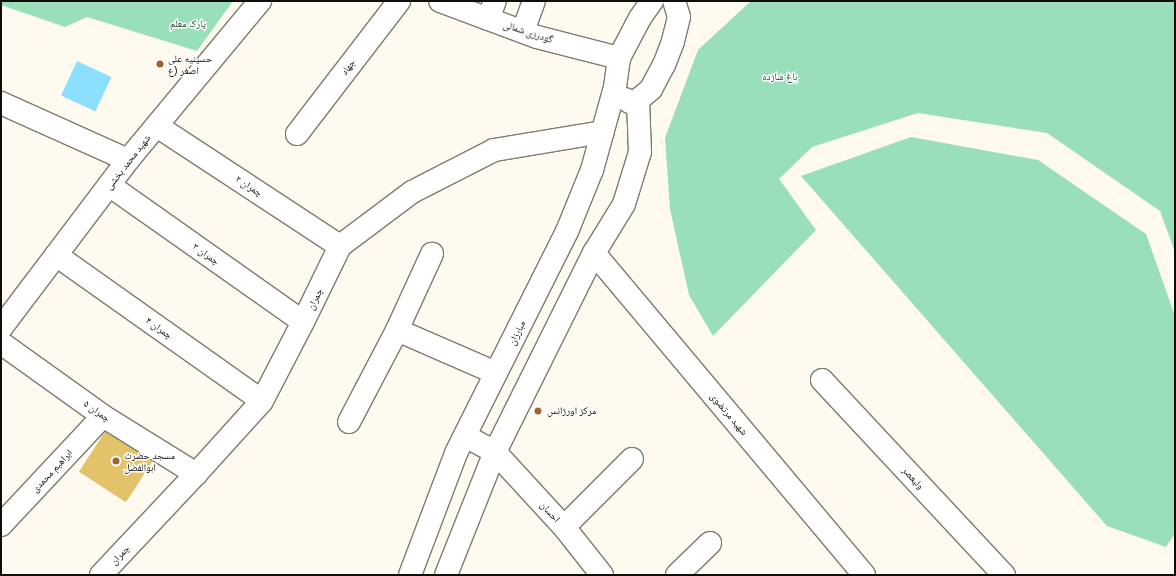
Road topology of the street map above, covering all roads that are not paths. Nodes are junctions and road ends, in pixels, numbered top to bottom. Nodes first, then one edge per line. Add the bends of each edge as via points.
1 (260, 1) edge
2 (399, 1) edge
3 (440, 1) edge
4 (534, 1) edge
5 (652, 1) edge
6 (682, 6) edge
7 (492, 10) edge
8 (523, 31) junction
9 (619, 58) junction
10 (615, 87) junction
11 (638, 100) junction
12 (1, 102) edge
13 (157, 126) junction
14 (603, 132) junction
15 (297, 134) dead end
16 (128, 160) junction
17 (109, 185) junction
18 (340, 246) junction
19 (594, 253) junction
20 (432, 254) dead end
21 (56, 255) junction
22 (303, 322) junction
23 (1, 328) edge
24 (397, 330) junction
25 (1, 343) edge
26 (496, 374) junction
27 (822, 380) dead end
28 (262, 401) junction
29 (103, 416) junction
30 (349, 422) dead end
31 (465, 436) junction
32 (495, 452) junction
33 (632, 459) dead end
34 (196, 474) junction
35 (1, 525) edge
36 (564, 527) junction
37 (710, 542) dead end
38 (101, 575) edge
39 (410, 575) edge
40 (446, 575) edge
41 (602, 575) edge
42 (677, 575) edge
43 (864, 575) edge
44 (1004, 575) edge

1 - 13 street, شهید محمد بخشی
2 - 15 street, جهاد
3 - 7 street, گودرزی شمالی
4 - 8 street
5 - 9 street, مبارزان
6 - 11 street via 664,65 651,89
7 - 8 street, گودرزی شمالی
8 - 9 street, گودرزی شمالی
9 - 10 street, مبارزان
10 - 11 street via 623,98 630,102
10 - 14 street, مبارزان
11 - 19 street via 640,152 624,204
12 - 16 street
13 - 16 street, شهید محمد بخشی
13 - 18 street, چمران ۲
14 - 18 street, چمران via 494,150 412,192
14 - 26 street, مبارزان via 592,170 568,229
16 - 17 street, شهید محمد بخشی
17 - 21 street, شهید محمد بخشی
17 - 22 street, چمران ۳
18 - 22 street, چمران
19 - 32 street
19 - 43 street, شهید مرتضوی
20 - 24 street
21 - 23 street, شهید محمد بخشی
21 - 28 street, چمران ۴
22 - 28 street, چمران
24 - 26 street
24 - 30 street
25 - 29 street, چمران ۵
26 - 31 street, مبارزان
27 - 44 street, ولیعصر
28 - 34 street, چمران
29 - 34 street, چمران ۵
29 - 35 street, ابراهیم محمدی
31 - 32 street, احسان
31 - 39 street, مبارزان via 456,453
32 - 36 street, احسان
32 - 40 street
33 - 36 street
34 - 38 street, چمران
36 - 41 street, احسان
37 - 42 street

